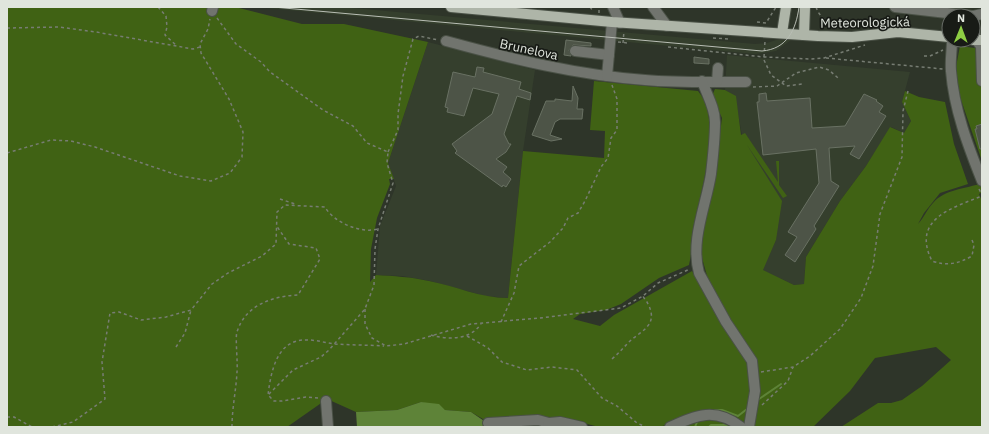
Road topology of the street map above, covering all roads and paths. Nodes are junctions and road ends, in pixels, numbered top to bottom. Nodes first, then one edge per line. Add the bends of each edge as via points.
1 (158, 7) edge
2 (451, 7) edge
3 (590, 7) edge
4 (600, 7) edge
5 (613, 7) edge
6 (653, 7) edge
7 (776, 7) edge
8 (786, 7) edge
9 (805, 7) edge
10 (816, 7) edge
11 (895, 7) edge
12 (212, 9) edge
13 (485, 9) edge
14 (593, 12) dead end
15 (599, 12) dead end
16 (941, 12) edge
17 (210, 22) dead end
18 (616, 22) junction
19 (752, 22) dead end
20 (667, 26) junction
21 (872, 26) dead end
22 (7, 28) edge
23 (629, 33) dead end
24 (782, 33) junction
25 (804, 35) junction
26 (941, 36) edge
27 (446, 41) joint
28 (623, 43) dead end
29 (867, 44) dead end
30 (178, 46) junction
31 (981, 46) edge
32 (200, 47) junction
33 (668, 47) dead end
34 (947, 48) edge
35 (952, 48) edge
36 (575, 51) dead end
37 (609, 55) junction
38 (924, 56) dead end
39 (824, 58) junction
40 (764, 60) dead end
41 (718, 68) dead end
42 (982, 69) edge
43 (951, 70) junction
44 (838, 78) dead end
45 (609, 79) junction
46 (702, 81) junction
47 (717, 82) junction
48 (982, 82) edge
49 (782, 84) junction
50 (802, 84) dead end
51 (746, 85) joint
52 (908, 91) dead end
53 (388, 152) junction
54 (7, 153) edge
55 (982, 181) edge
56 (982, 196) edge
57 (280, 199) dead end
58 (298, 206) junction
59 (276, 225) junction
60 (378, 228) junction
61 (972, 240) dead end
62 (697, 266) junction
63 (643, 296) junction
64 (365, 309) junction
65 (191, 310) junction
66 (501, 322) junction
67 (482, 323) junction
68 (431, 335) junction
69 (467, 336) junction
70 (334, 344) junction
71 (386, 346) junction
72 (176, 348) dead end
73 (612, 359) dead end
74 (793, 367) junction
75 (755, 371) junction
76 (268, 395) junction
77 (326, 401) joint
78 (762, 405) dead end
79 (7, 417) edge
80 (488, 423) dead end
81 (549, 425) edge
82 (32, 427) edge
83 (52, 427) edge
84 (232, 427) edge
85 (264, 427) edge
86 (285, 427) edge
87 (328, 427) edge
88 (582, 427) edge
89 (646, 427) edge
90 (670, 427) edge
91 (741, 427) edge
92 (749, 427) edge

1 - 30 path via 166,16 165,35
2 - 13 main road, Meteorologická
3 - 14 path
4 - 15 path
5 - 18 street
6 - 20 street
7 - 19 path via 766,23
8 - 24 main road
9 - 25 main road
10 - 21 path via 818,14 832,24
11 - 16 street
12 - 53 path via 236,44 262,62 270,72 317,106 353,126 367,144
13 - 18 main road, Meteorologická
17 - 32 path
18 - 20 main road, Meteorologická
18 - 37 street
20 - 24 main road, Meteorologická
22 - 30 path via 59,27
23 - 28 path via 624,31
24 - 25 main road, Meteorologická
25 - 26 main road, Meteorologická via 847,37 898,32
27 - 45 street, Brunelova via 534,64
27 - 53 path via 419,36 413,39 403,76 398,130
29 - 39 path
30 - 32 path via 193,49
31 - 42 street
32 - 54 path via 201,53 229,99 243,132 242,157 230,173 211,181 180,176 71,141 51,140
33 - 39 path via 764,57
34 - 38 path
35 - 43 street
36 - 37 street
37 - 45 street
39 - 43 path
40 - 49 path via 771,75
41 - 47 street
42 - 48 street
43 - 55 street via 954,94 967,142
44 - 49 path via 829,70 819,67 796,73
45 - 46 street, Brunelova
45 - 66 path via 617,99 617,130 611,138 608,158 578,212 568,218 550,242 519,266 514,293
46 - 47 street, Brunelova
46 - 62 street via 714,111 715,122 711,173 698,230
47 - 51 street, Brunelova
49 - 50 path
49 - 51 path via 767,87
52 - 74 path via 903,111 902,157 880,214 874,266 861,298 840,329 810,356
53 - 60 path via 387,163 393,183
56 - 61 path via 943,212 933,222 926,249 932,261 943,264 960,263 972,256
57 - 58 path
58 - 59 path via 285,205 277,212
58 - 60 path via 325,206 329,214 343,224 373,230
59 - 65 path via 276,244 262,256 212,284
59 - 84 path via 289,244 316,248 320,259 298,295 280,296 258,304 243,319 236,333 238,362
60 - 64 path via 374,285
62 - 63 path via 658,283
62 - 75 street via 726,322 752,361
63 - 66 path via 622,308
63 - 73 path via 648,304 650,322 645,331 630,341
64 - 70 path
64 - 71 path via 365,324 372,338
65 - 72 path via 185,333
65 - 83 path via 141,320 119,312 110,313 102,362 105,399 73,422
66 - 67 path
67 - 68 path
67 - 69 path via 477,331
68 - 69 path via 444,339
68 - 71 path via 404,344
69 - 89 path via 488,348 502,362 516,367 527,370 552,367 577,370 602,398
70 - 71 path
70 - 76 path via 321,357 293,370
70 - 76 path via 307,340 288,344 281,351 271,375
74 - 75 path
74 - 78 path via 788,381
75 - 92 street via 756,391
76 - 77 path via 274,401 306,397 323,397
77 - 87 street
79 - 82 path via 14,417
80 - 81 street via 538,420
81 - 88 street via 560,422
85 - 86 path
90 - 91 street via 695,416 722,415

